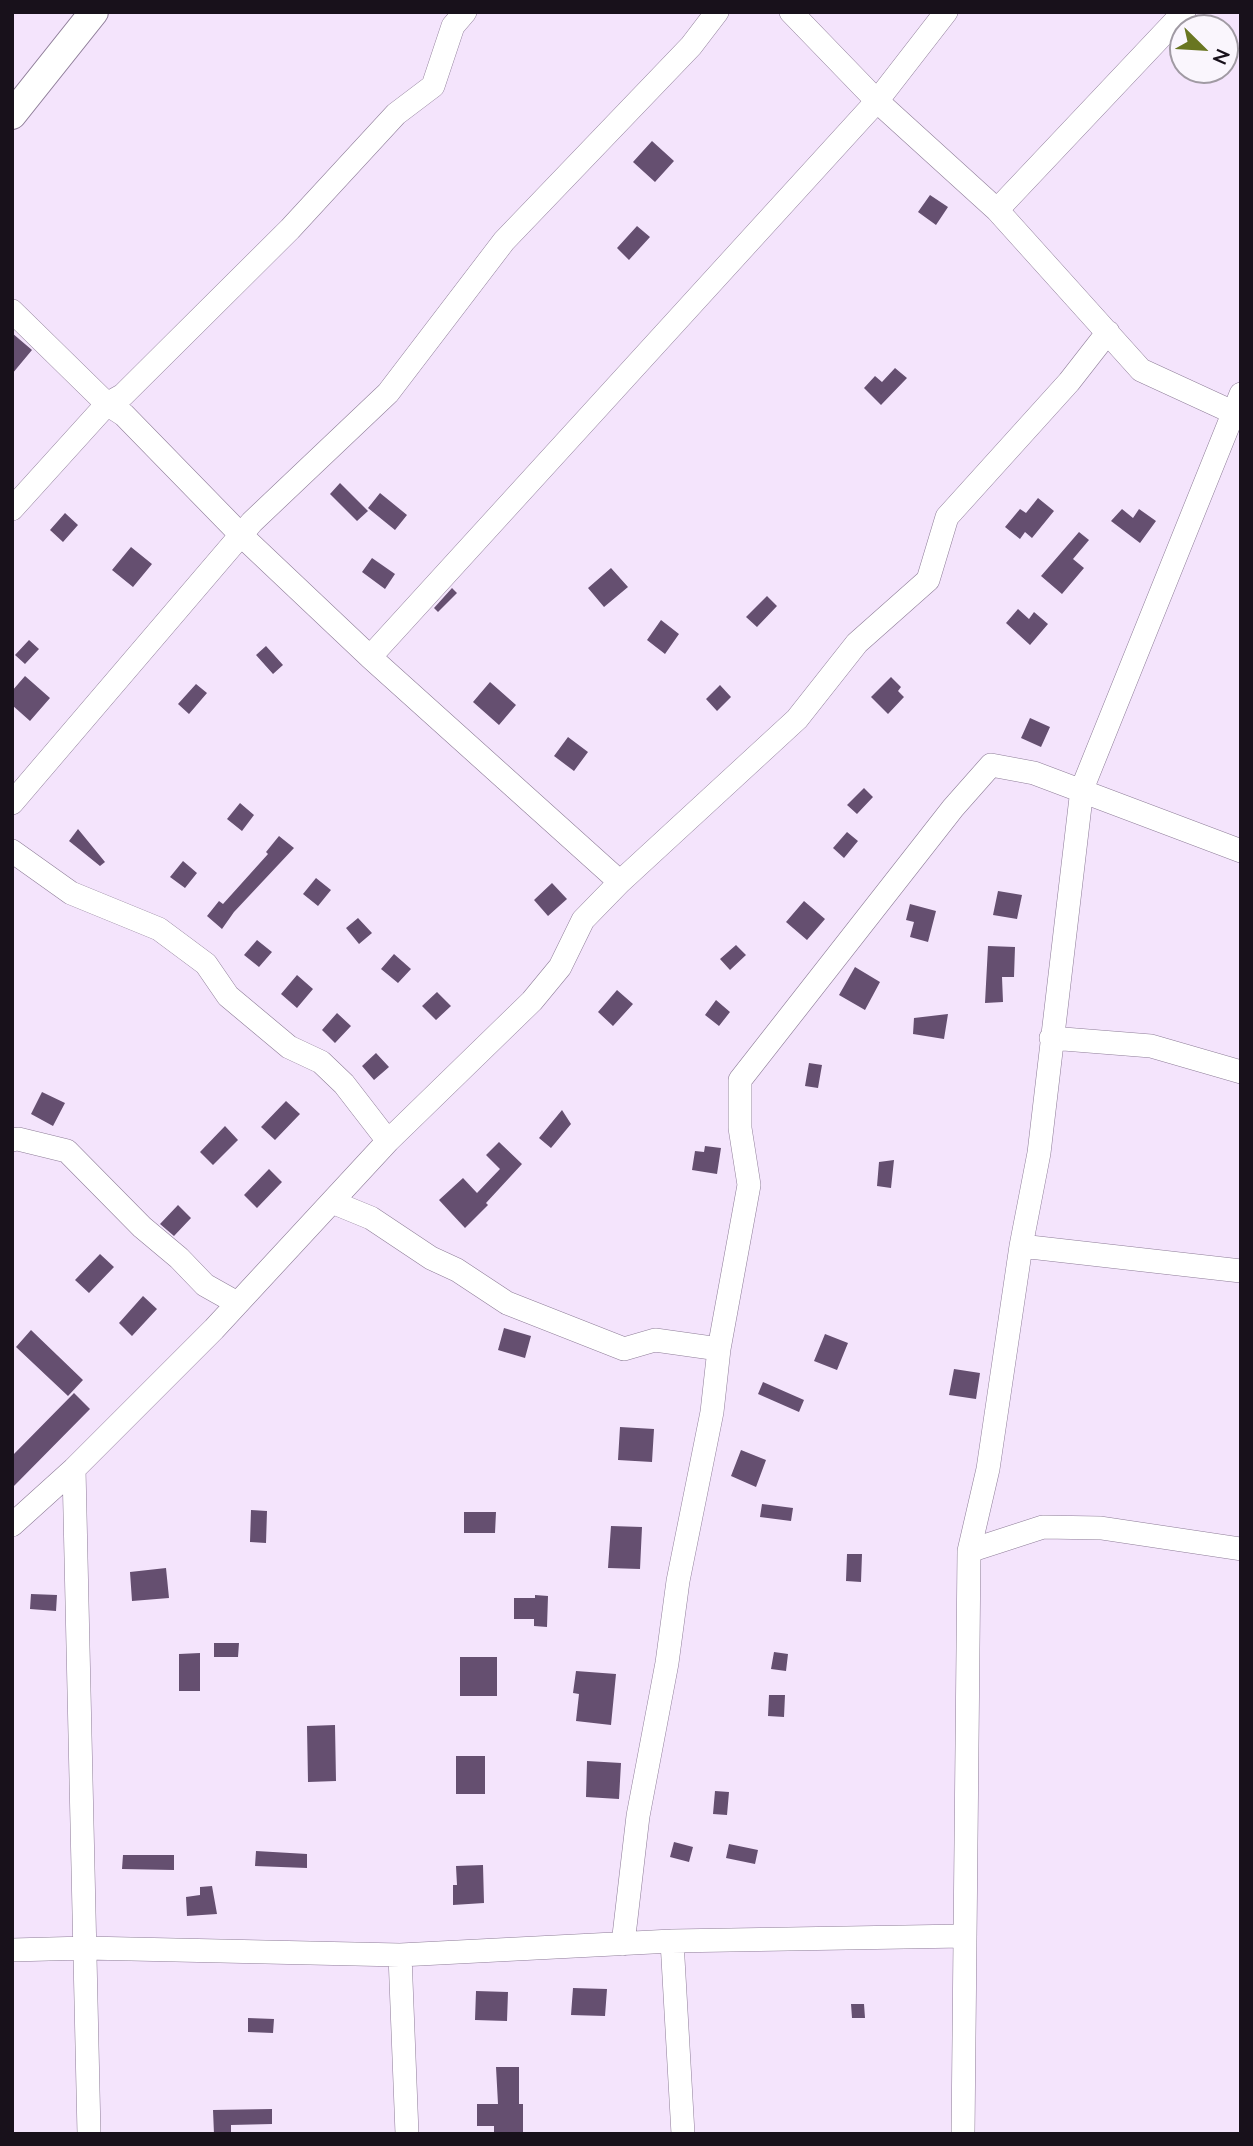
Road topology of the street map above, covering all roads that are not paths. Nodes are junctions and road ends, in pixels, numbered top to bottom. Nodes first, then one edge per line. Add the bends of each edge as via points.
1 (94, 12) edge
2 (465, 12) edge
3 (717, 12) edge
4 (791, 12) edge
5 (946, 12) edge
6 (1184, 12) edge
7 (877, 102) junction
8 (12, 115) edge
9 (997, 210) junction
10 (12, 311) edge
11 (1108, 332) junction
12 (107, 404) junction
13 (1238, 407) edge
14 (12, 509) edge
15 (241, 535) junction
16 (370, 657) junction
17 (1082, 789) junction
18 (12, 803) edge
19 (12, 850) edge
20 (1241, 851) edge
21 (620, 882) junction
22 (1051, 1038) junction
23 (1241, 1072) edge
24 (12, 1140) edge
25 (388, 1141) junction
26 (332, 1202) junction
27 (1021, 1246) junction
28 (1241, 1272) edge
29 (237, 1303) junction
30 (719, 1349) junction
31 (74, 1469) junction
32 (12, 1525) edge
33 (1241, 1549) edge
34 (969, 1551) junction
35 (963, 1936) junction
36 (672, 1941) junction
37 (623, 1944) junction
38 (86, 1948) junction
39 (12, 1950) edge
40 (400, 1955) junction
41 (89, 2134) edge
42 (407, 2134) edge
43 (683, 2134) edge
44 (963, 2134) edge

1 - 8 main road
2 - 12 street via 453,26 433,86 396,114 290,229 123,396
3 - 15 street via 691,46 504,242 388,393
4 - 7 street
5 - 7 street
6 - 9 street
7 - 9 street
7 - 16 street
9 - 11 street
10 - 12 street
11 - 13 street via 1141,370
11 - 21 street via 947,517 928,580 856,643 797,719
12 - 14 street
12 - 15 street via 124,415
13 - 17 street
15 - 16 street
15 - 18 street
16 - 21 street
17 - 20 street
17 - 22 street
17 - 30 street via 991,765 740,1080 740,1128 749,1185
19 - 25 street via 71,893 159,929 206,964 228,996 289,1047 321,1062 344,1084
21 - 25 street via 583,920 560,967 532,1001
22 - 23 street via 1151,1046
22 - 27 street via 1040,1153
24 - 29 street via 66,1151 205,1284
25 - 26 street
26 - 29 street
26 - 30 street via 371,1218 507,1303 624,1349 655,1340
27 - 28 street
27 - 34 street via 988,1469
29 - 31 street
30 - 37 street via 712,1412 638,1816
31 - 32 street
31 - 38 street
33 - 34 street via 1101,1528 1043,1527
34 - 35 street
35 - 36 street
35 - 44 street
36 - 37 street
36 - 43 street
37 - 40 street
38 - 39 street
38 - 40 street
38 - 41 street
40 - 42 street

